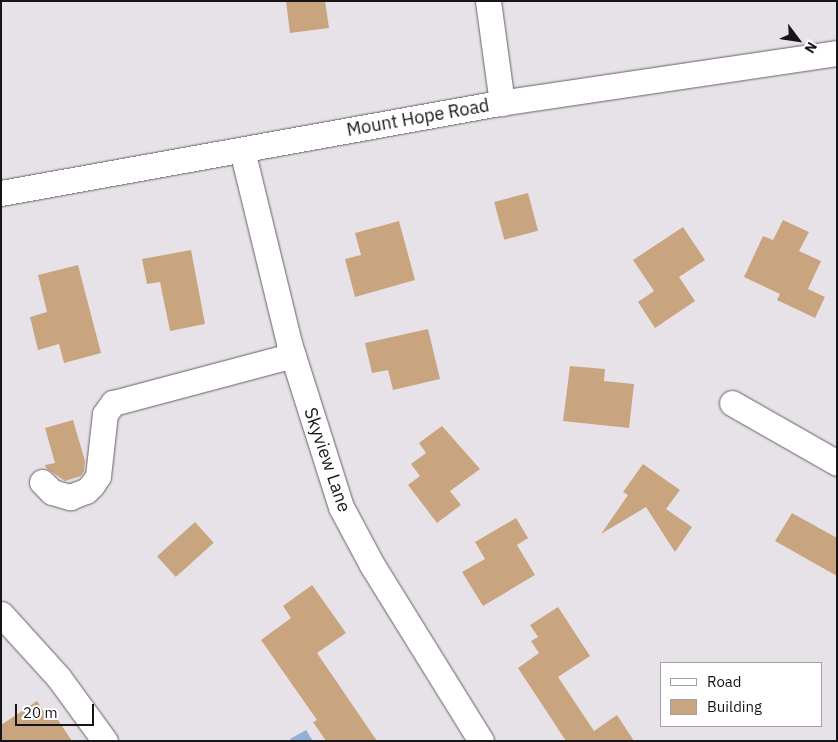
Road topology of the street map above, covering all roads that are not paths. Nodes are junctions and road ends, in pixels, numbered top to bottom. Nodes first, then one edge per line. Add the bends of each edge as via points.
1 (488, 1) edge
2 (837, 53) edge
3 (502, 103) junction
4 (242, 150) junction
5 (1, 193) edge
6 (293, 355) junction
7 (732, 403) dead end
8 (837, 463) edge
9 (42, 482) dead end
10 (1, 614) edge
11 (104, 741) edge
12 (481, 741) edge

1 - 3 street
2 - 3 street, Mount Hope Road
3 - 4 street, Mount Hope Road
4 - 5 street, Mount Hope Road
4 - 6 street, Skyview Lane
6 - 9 street via 113,403 105,414 98,476 86,491 70,497 52,492
6 - 12 street, Skyview Lane via 341,507 372,566
7 - 8 street
10 - 11 street via 59,678

